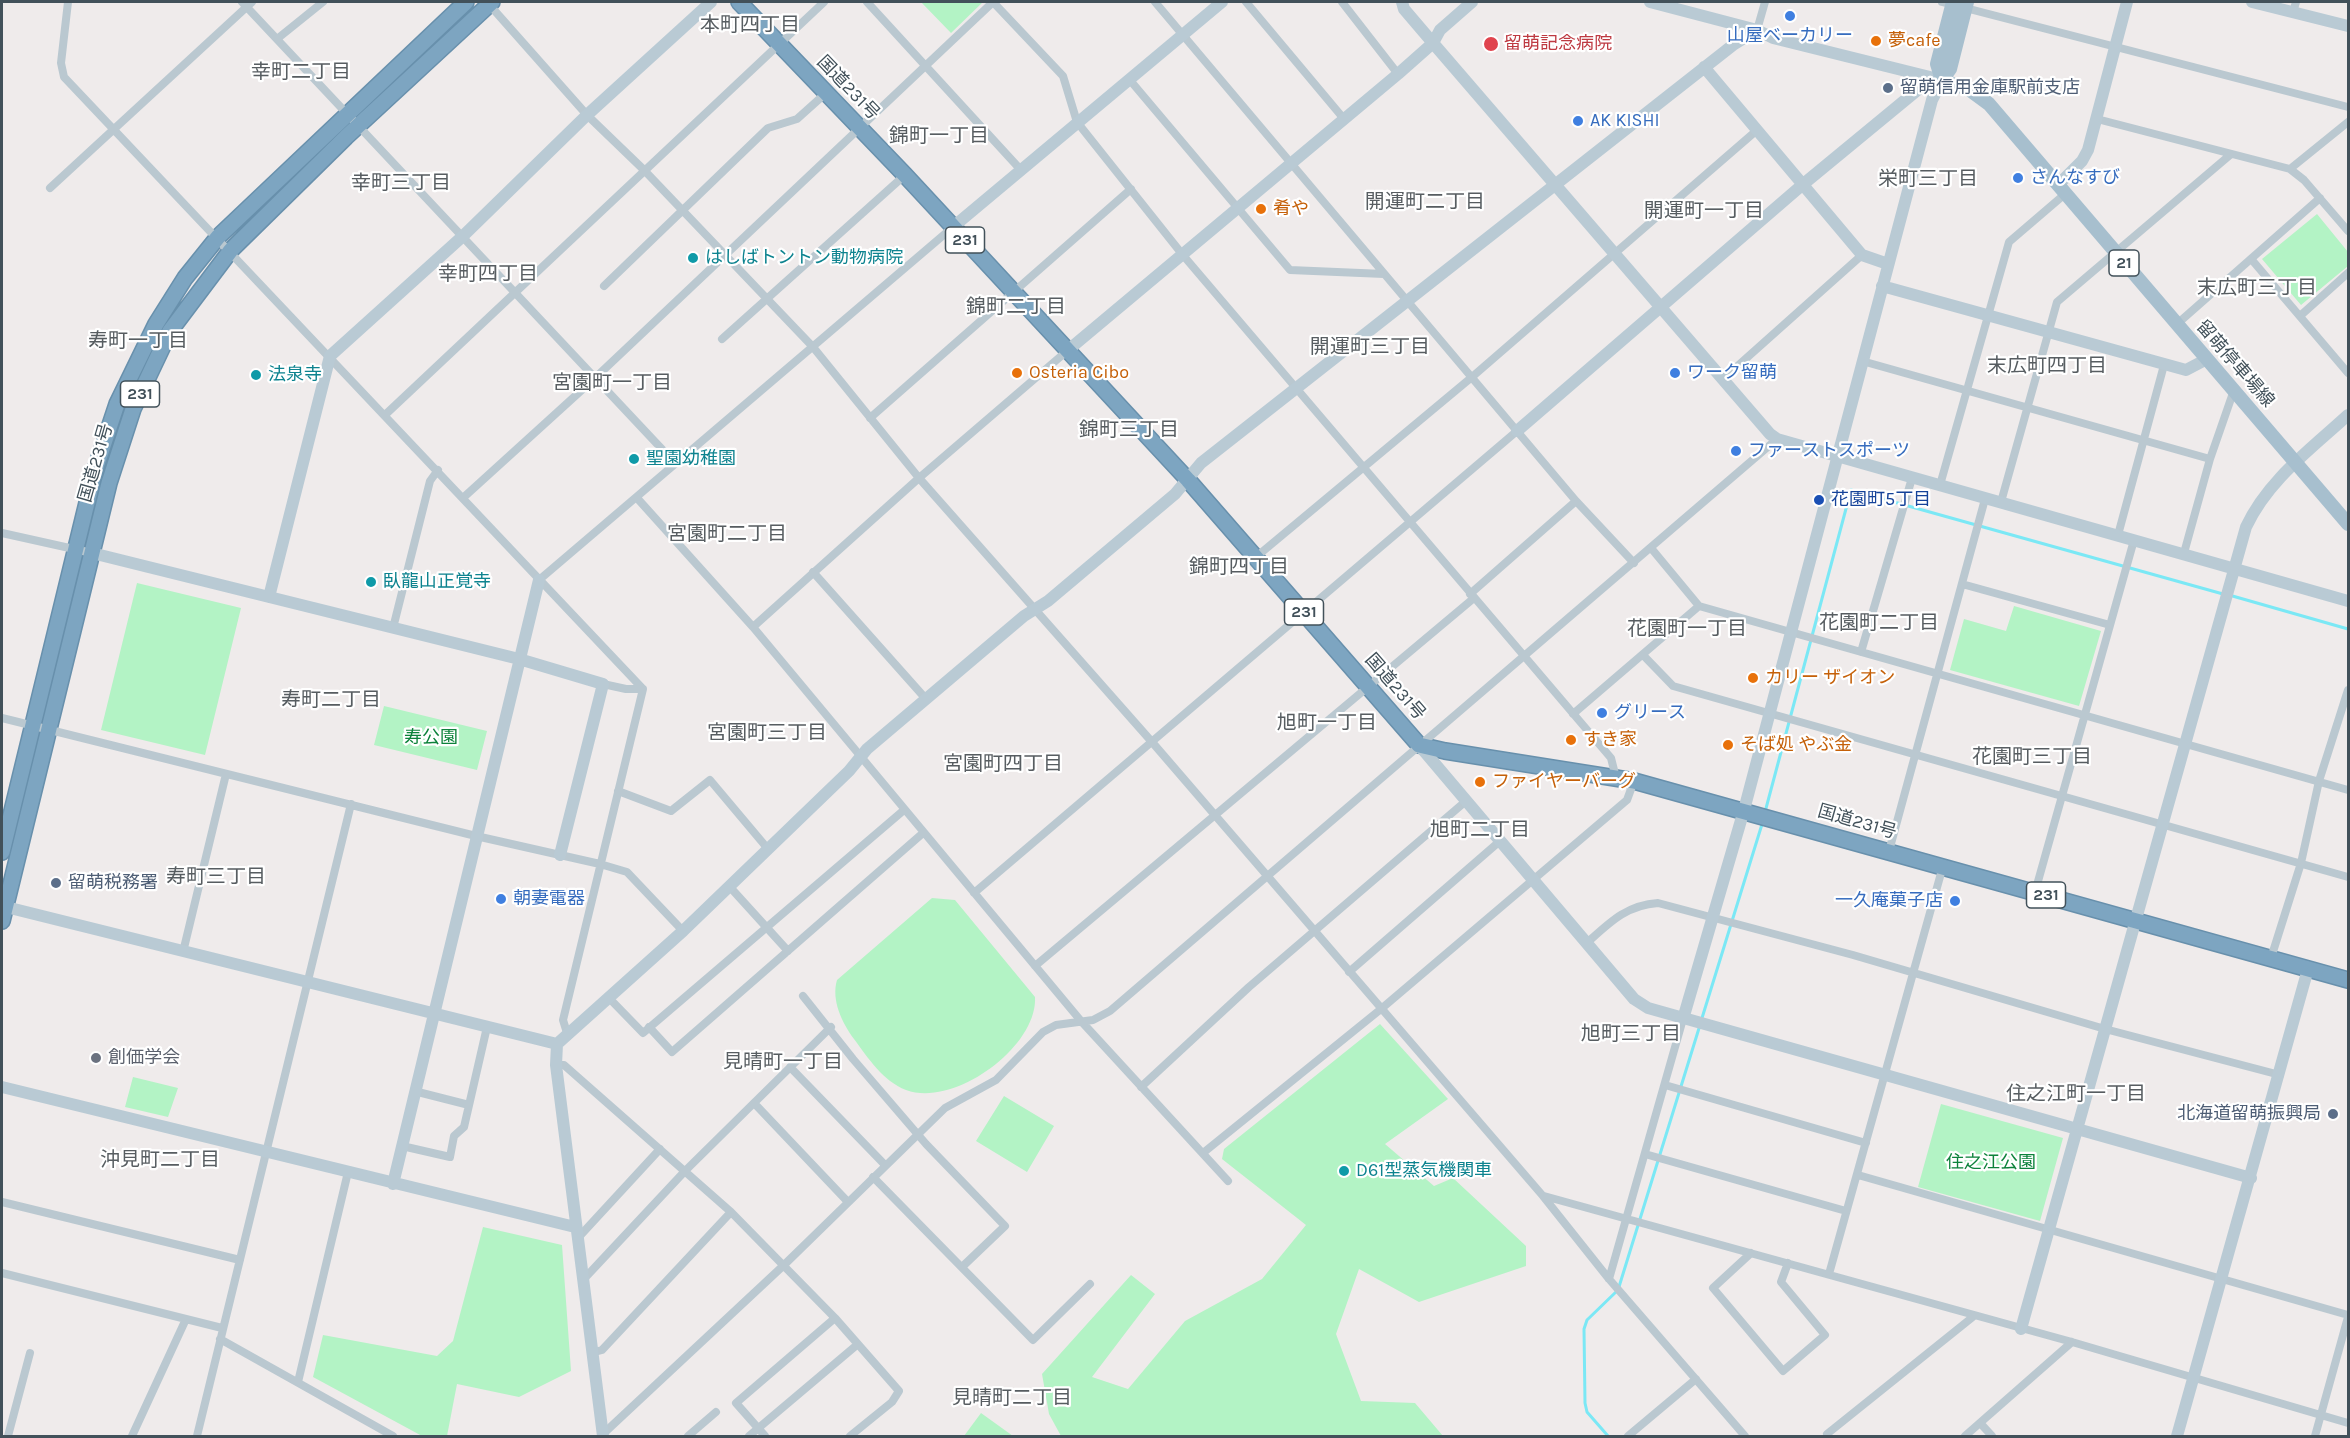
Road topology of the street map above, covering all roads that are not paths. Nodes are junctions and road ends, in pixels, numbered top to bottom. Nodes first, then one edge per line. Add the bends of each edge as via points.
1 (68, 2) edge
2 (323, 2) edge
3 (466, 2) edge
4 (490, 2) edge
5 (711, 2) edge
6 (739, 2) edge
7 (824, 2) edge
8 (867, 2) edge
9 (993, 2) edge
10 (1155, 2) edge
11 (1222, 2) edge
12 (1246, 2) edge
13 (1342, 2) edge
14 (1402, 2) edge
15 (1472, 2) edge
16 (1650, 2) edge
17 (1765, 2) edge
18 (2127, 2) edge
19 (2252, 2) edge
20 (247, 3) edge
21 (1956, 3) edge
22 (2295, 7) edge
23 (2349, 26) edge
24 (1757, 30) junction
25 (1182, 34) junction
26 (278, 39) junction
27 (1433, 43) junction
28 (778, 44) junction
29 (2116, 46) junction
30 (925, 63) junction
31 (1704, 67) junction
32 (1398, 74) junction
33 (1129, 79) junction
34 (1937, 79) junction
35 (826, 93) junction
36 (2349, 107) edge
37 (345, 113) junction
38 (587, 115) junction
39 (1344, 119) junction
40 (2097, 119) junction
41 (1077, 122) junction
42 (2349, 122) edge
43 (357, 126) junction
44 (115, 128) junction
45 (859, 128) junction
46 (1756, 131) junction
47 (2230, 155) junction
48 (1292, 164) junction
49 (643, 169) junction
50 (1020, 169) junction
51 (2290, 169) junction
52 (905, 175) junction
53 (1557, 184) junction
54 (1801, 186) junction
55 (51, 188) dead end
56 (1131, 189) junction
57 (2062, 189) junction
58 (2320, 198) junction
59 (1237, 208) junction
60 (682, 212) junction
61 (953, 227) junction
62 (2349, 231) edge
63 (463, 236) junction
64 (218, 237) junction
65 (231, 250) junction
66 (2115, 252) junction
67 (1615, 253) junction
68 (1182, 254) junction
69 (1862, 255) junction
70 (724, 256) junction
71 (2252, 260) junction
72 (1888, 264) junction
73 (2349, 273) edge
74 (1384, 274) junction
75 (604, 286) dead end
76 (1882, 286) junction
77 (514, 291) junction
78 (1014, 294) junction
79 (766, 298) junction
80 (1406, 301) junction
81 (1662, 308) junction
82 (1987, 315) junction
83 (2300, 316) junction
84 (2176, 324) junction
85 (2049, 333) junction
86 (722, 339) dead end
87 (813, 347) junction
88 (1067, 351) junction
89 (330, 356) junction
90 (2207, 359) junction
91 (1862, 362) junction
92 (2164, 365) junction
93 (2349, 373) edge
94 (1472, 377) junction
95 (595, 378) junction
96 (1723, 379) junction
97 (1295, 388) junction
98 (2234, 390) junction
99 (1966, 391) junction
100 (2029, 408) junction
101 (386, 414) junction
102 (2349, 415) edge
103 (870, 418) junction
104 (1517, 431) junction
105 (1777, 439) junction
106 (2144, 440) junction
107 (1836, 457) junction
108 (2210, 459) junction
109 (2295, 462) junction
110 (675, 463) junction
111 (1363, 469) junction
112 (438, 470) junction
113 (919, 478) junction
114 (1912, 478) junction
115 (1188, 480) junction
116 (1940, 485) junction
117 (464, 497) junction
118 (637, 498) junction
119 (1985, 498) junction
120 (1576, 501) junction
121 (2001, 502) junction
122 (1410, 524) junction
123 (2349, 524) edge
124 (2, 532) edge
125 (2118, 535) junction
126 (2134, 540) junction
127 (75, 549) junction
128 (1651, 549) junction
129 (92, 553) junction
130 (2184, 553) junction
131 (1256, 557) junction
132 (1634, 563) junction
133 (2235, 568) junction
134 (813, 572) junction
135 (539, 580) junction
136 (1962, 584) junction
137 (1472, 596) junction
138 (269, 597) junction
139 (2349, 601) edge
140 (1699, 606) junction
141 (1036, 609) junction
142 (1305, 613) junction
143 (2110, 625) junction
144 (753, 627) junction
145 (393, 628) junction
146 (1791, 632) junction
147 (1861, 652) junction
148 (1643, 655) junction
149 (1523, 656) junction
150 (519, 659) junction
151 (1936, 674) junction
152 (603, 684) junction
153 (1368, 685) junction
154 (643, 689) junction
155 (2349, 690) edge
156 (926, 699) junction
157 (1573, 714) junction
158 (1769, 715) junction
159 (2085, 716) junction
160 (2, 717) edge
161 (33, 726) junction
162 (48, 730) junction
163 (1152, 742) junction
164 (2186, 744) junction
165 (1419, 745) junction
166 (1914, 756) junction
167 (860, 758) junction
168 (226, 774) junction
169 (1616, 778) junction
170 (1634, 781) junction
171 (2319, 781) junction
172 (2349, 790) edge
173 (618, 791) junction
174 (2062, 797) junction
175 (1466, 801) junction
176 (351, 804) junction
177 (904, 810) junction
178 (1744, 810) junction
179 (1215, 816) junction
180 (2164, 825) junction
181 (923, 832) junction
182 (476, 836) junction
183 (1500, 842) junction
184 (768, 849) junction
185 (1889, 851) junction
186 (2, 852) edge
187 (560, 855) junction
188 (2301, 863) junction
189 (600, 864) junction
190 (1943, 866) junction
191 (1267, 875) junction
192 (2349, 877) edge
193 (1531, 879) junction
194 (729, 886) junction
195 (2035, 892) junction
196 (974, 893) junction
197 (3, 912) edge
198 (1712, 916) junction
199 (2135, 922) junction
200 (767, 928) junction
201 (1314, 930) junction
202 (683, 931) junction
203 (1588, 942) junction
204 (788, 951) junction
205 (183, 952) junction
206 (2271, 958) junction
207 (1035, 966) junction
208 (2308, 969) junction
209 (1349, 972) junction
210 (1913, 972) junction
211 (2349, 980) edge
212 (308, 982) junction
213 (803, 996) dead end
214 (609, 998) junction
215 (1381, 1009) junction
216 (432, 1014) junction
217 (1683, 1019) junction
218 (1082, 1021) junction
219 (487, 1027) junction
220 (649, 1027) junction
221 (831, 1027) junction
222 (2105, 1029) junction
223 (568, 1036) junction
224 (557, 1044) junction
225 (556, 1065) junction
226 (790, 1067) junction
227 (1885, 1074) junction
228 (2280, 1075) junction
229 (1665, 1085) junction
230 (2, 1087) edge
231 (1142, 1087) junction
232 (414, 1091) junction
233 (754, 1103) junction
234 (469, 1105) junction
235 (2077, 1129) junction
236 (918, 1132) junction
237 (1866, 1143) junction
238 (402, 1146) junction
239 (660, 1149) junction
240 (266, 1152) junction
241 (1203, 1154) junction
242 (1645, 1154) junction
243 (885, 1165) junction
244 (685, 1171) junction
245 (348, 1172) junction
246 (1858, 1175) junction
247 (873, 1177) junction
248 (2251, 1178) junction
249 (1228, 1181) dead end
250 (393, 1184) junction
251 (1543, 1196) junction
252 (847, 1201) junction
253 (2, 1202) edge
254 (1846, 1210) junction
255 (731, 1212) junction
256 (1625, 1220) junction
257 (2048, 1229) junction
258 (576, 1233) junction
259 (1751, 1253) junction
260 (240, 1260) junction
261 (1788, 1263) junction
262 (784, 1265) junction
263 (962, 1267) junction
264 (2, 1273) edge
265 (1829, 1274) junction
266 (2221, 1278) junction
267 (1609, 1279) junction
268 (583, 1280) junction
269 (1090, 1284) dead end
270 (1974, 1316) junction
271 (2349, 1316) edge
272 (835, 1318) junction
273 (186, 1319) junction
274 (222, 1328) junction
275 (2021, 1329) junction
276 (220, 1339) junction
277 (2072, 1342) junction
278 (858, 1344) junction
279 (2339, 1349) junction
280 (2349, 1352) edge
281 (30, 1353) dead end
282 (591, 1353) junction
283 (1696, 1379) junction
284 (2193, 1379) junction
285 (298, 1382) junction
286 (716, 1412) dead end
287 (2320, 1416) junction
288 (2349, 1423) edge
289 (1981, 1424) junction
290 (758, 1428) junction
291 (1827, 1434) dead end
292 (603, 1435) edge
293 (8, 1437) edge
294 (132, 1437) edge
295 (197, 1437) edge
296 (393, 1437) edge
297 (688, 1437) edge
298 (749, 1437) edge
299 (765, 1437) edge
300 (850, 1437) edge
301 (1628, 1437) edge
302 (1745, 1437) edge
303 (1965, 1437) edge
304 (1992, 1437) edge
305 (2177, 1437) edge
306 (2315, 1437) edge

1 - 44 street via 61,63 64,77
2 - 26 street
3 - 37 highway, 国道231号 / 231
4 - 38 street
4 - 43 highway, 国道231号 / 231
5 - 38 street
6 - 28 highway, 国道231号 / 231
7 - 28 street
8 - 30 street
9 - 30 street
9 - 41 street via 1063,76
10 - 25 street
11 - 25 street
12 - 39 street
13 - 32 street
14 - 27 street
15 - 27 street via 1440,30
16 - 24 street
17 - 24 street
18 - 29 street
19 - 22 street
20 - 26 street
20 - 44 street
21 - 29 street
21 - 34 main road via 1950,69
22 - 23 street
24 - 31 street
24 - 34 street via 1773,38
25 - 33 street
25 - 48 street
26 - 37 street
27 - 32 street
27 - 53 street
28 - 35 highway, 国道231号 / 231
28 - 49 street
29 - 36 street
29 - 40 street
30 - 45 street
30 - 50 street
31 - 46 street
31 - 53 street
32 - 39 street
33 - 41 street
33 - 59 street
34 - 54 street via 1912,92
34 - 57 main road, 留萌停車場線 / 21 via 1970,90 1989,104
34 - 72 street
35 - 45 highway, 国道231号 / 231
35 - 60 street via 797,119 768,128
37 - 43 street
37 - 64 highway, 国道231号 / 231
38 - 49 street
38 - 63 street
39 - 48 street
40 - 47 street
40 - 57 street via 2088,150
41 - 50 street
41 - 56 street
42 - 51 street
43 - 63 street
43 - 65 highway, 国道231号 / 231
44 - 55 street
44 - 64 street
45 - 52 highway, 国道231号 / 231
45 - 70 street
46 - 54 street
46 - 67 street
47 - 51 street
47 - 66 street
48 - 59 street
48 - 74 street
49 - 60 street
49 - 77 street
50 - 61 street
51 - 58 street
52 - 61 highway, 国道231号 / 231
52 - 79 street
53 - 67 street
53 - 80 street
54 - 69 street
54 - 81 street
56 - 68 street
56 - 78 street
57 - 66 main road, 留萌停車場線 / 21
57 - 82 street via 2008,242
58 - 62 street
58 - 71 street
59 - 68 street
59 - 74 street via 1290,270
60 - 70 street
60 - 75 street
61 - 78 highway, 国道231号 / 231
61 - 87 street
63 - 77 street
63 - 89 street
64 - 65 street
64 - 127 highway, 国道231号 / 231 via 184,278 156,324 117,404
65 - 89 street
65 - 129 highway, 国道231号 / 231 via 170,331 133,409
66 - 84 main road, 留萌停車場線 / 21
66 - 85 street via 2057,302
67 - 81 street
67 - 94 street
68 - 88 street
68 - 97 street
69 - 72 street
69 - 96 street
70 - 79 street
70 - 95 street
71 - 83 street
71 - 84 street
72 - 76 street
73 - 83 street
74 - 80 street
76 - 82 street
76 - 91 street
77 - 95 street
77 - 101 street
78 - 88 highway, 国道231号 / 231
78 - 103 street
79 - 86 street
79 - 87 street
80 - 94 street
80 - 97 street
81 - 96 street
81 - 104 street
82 - 85 street
82 - 99 street
83 - 93 street
84 - 90 main road, 留萌停車場線 / 21
85 - 92 street
85 - 100 street
87 - 103 street
87 - 110 street
88 - 113 street
88 - 115 highway, 国道231号 / 231
89 - 101 street
89 - 138 street
90 - 92 street via 2186,370
90 - 98 main road, 留萌停車場線 / 21
91 - 99 street
91 - 107 street
92 - 106 street
94 - 104 street
94 - 111 street
95 - 110 street
95 - 117 street
96 - 105 street
97 - 111 street
97 - 115 street via 1201,463
98 - 108 street
98 - 109 main road, 留萌停車場線 / 21
99 - 100 street
99 - 116 street
100 - 106 street
100 - 121 street
101 - 112 street
102 - 109 street
103 - 113 street
104 - 120 street
104 - 122 street
105 - 107 street
105 - 128 street
106 - 108 street
106 - 125 street
107 - 114 street
107 - 146 street
108 - 130 street
109 - 123 main road, 留萌停車場線 / 21
109 - 133 street via 2256,506
110 - 118 street
111 - 122 street
111 - 131 street
112 - 117 street
112 - 145 street via 430,481
113 - 134 street
113 - 141 street
114 - 116 street
114 - 147 street
115 - 131 highway, 国道231号 / 231
115 - 141 street
116 - 119 street
117 - 135 street
118 - 135 street
118 - 144 street
119 - 121 street
119 - 136 street
120 - 132 street
120 - 137 street
121 - 125 street
122 - 137 street
122 - 142 street
124 - 127 street
125 - 126 street
126 - 130 street
126 - 143 street
127 - 129 street
127 - 161 highway, 国道231号 / 231
128 - 132 street
128 - 140 street
129 - 138 street
129 - 162 highway, 国道231号 / 231
130 - 133 street
131 - 142 highway, 国道231号 / 231
132 - 149 street
133 - 139 street
133 - 164 street
134 - 144 street
134 - 156 street
135 - 150 street
135 - 154 street
136 - 143 street
136 - 151 street
137 - 149 street
137 - 153 street
138 - 145 street
140 - 146 street
140 - 148 street
141 - 156 street
141 - 163 street
142 - 153 highway, 国道231号 / 231
142 - 163 street
143 - 159 street
144 - 167 street
145 - 150 street
146 - 147 street
146 - 158 street
147 - 151 street
148 - 157 street
148 - 158 street via 1673,686
149 - 157 street
149 - 165 street
150 - 152 street
150 - 182 street
151 - 159 street
151 - 166 street
152 - 154 street
152 - 187 street
153 - 165 highway, 国道231号 / 231
153 - 179 street
154 - 173 street
155 - 171 street
156 - 167 street
157 - 169 street via 1611,758
158 - 166 street
158 - 178 street
159 - 164 street
159 - 174 street
160 - 161 street
161 - 162 street
161 - 186 highway, 国道231号 / 231
162 - 168 street
162 - 197 highway, 国道231号 / 231
163 - 179 street
163 - 196 street
164 - 171 street
164 - 180 street
165 - 169 highway, 国道231号 / 231
165 - 175 street
165 - 191 street
166 - 174 street
166 - 185 street
167 - 177 street
167 - 184 street
168 - 176 street
168 - 205 street
169 - 170 highway, 国道231号 / 231
170 - 178 highway, 国道231号 / 231
170 - 193 street via 1627,800
171 - 172 street
171 - 188 street
173 - 184 street via 671,812 710,780
173 - 189 street
174 - 180 street
174 - 195 street
175 - 183 street
175 - 201 street
176 - 182 street
176 - 212 street
177 - 181 street
177 - 200 street
178 - 185 highway, 国道231号 / 231
178 - 198 street
179 - 191 street
179 - 207 street
180 - 188 street
180 - 199 street
181 - 196 street
181 - 204 street
182 - 187 street
182 - 216 street
183 - 193 street
183 - 209 street
184 - 194 street
185 - 190 highway, 国道231号 / 231
187 - 189 street
188 - 192 street
188 - 206 street
189 - 202 street via 627,872
189 - 223 street via 563,1020
190 - 195 highway, 国道231号 / 231
190 - 210 street
191 - 201 street
191 - 218 street via 1110,1011
193 - 203 street
193 - 215 street
194 - 200 street
194 - 202 street
195 - 199 highway, 国道231号 / 231
196 - 207 street
197 - 205 street
198 - 203 street via 1658,903 1646,904 1614,918
198 - 210 street
198 - 217 street
199 - 206 highway, 国道231号 / 231
199 - 222 street
200 - 204 street
200 - 220 street
201 - 209 street
201 - 231 street
202 - 214 street
203 - 217 street via 1634,999 1648,1008
204 - 220 street via 672,1052
205 - 212 street
206 - 208 highway, 国道231号 / 231
207 - 218 street
208 - 211 highway, 国道231号 / 231
208 - 228 street
209 - 215 street
210 - 222 street
210 - 227 street
212 - 216 street
212 - 240 street
213 - 221 street
214 - 220 street via 643,1033
214 - 223 street
215 - 241 street
215 - 251 street
216 - 219 street
216 - 232 street
217 - 227 street
217 - 229 street
218 - 231 street
218 - 236 street via 1056,1025 1043,1032 996,1080 945,1108
219 - 224 street
219 - 234 street
221 - 226 street
221 - 236 street via 853,1059
222 - 228 street
222 - 235 street
223 - 224 street
224 - 225 street
225 - 239 street via 564,1065
225 - 258 street
226 - 233 street
226 - 243 street
227 - 235 street
227 - 237 street
228 - 248 street
229 - 237 street
229 - 242 street
230 - 240 street
231 - 241 street
232 - 234 street
232 - 238 street
233 - 244 street
233 - 252 street
234 - 238 street via 464,1127 454,1136 450,1157
235 - 248 street
235 - 257 street
236 - 243 street
236 - 263 street via 1005,1226
237 - 246 street
238 - 250 street
239 - 244 street
239 - 258 street
240 - 245 street
240 - 260 street
241 - 249 street
242 - 254 street
242 - 256 street
243 - 247 street
244 - 255 street
244 - 268 street
245 - 250 street
245 - 285 street
246 - 254 street
246 - 257 street
247 - 252 street
247 - 263 street
248 - 266 street
250 - 258 street
251 - 256 street
251 - 267 street
252 - 262 street
253 - 260 street
254 - 265 street
255 - 262 street
255 - 282 street via 602,1350
256 - 259 street
256 - 267 street
257 - 266 street
257 - 275 street
258 - 268 street
259 - 261 street
259 - 261 street via 1713,1288 1783,1371 1825,1335 1781,1282
260 - 274 street
261 - 265 street
262 - 272 street
262 - 292 street
263 - 269 street via 1033,1340
264 - 273 street
265 - 270 street
266 - 271 street
266 - 284 street
267 - 283 street
268 - 282 street
270 - 275 street
270 - 291 street
271 - 279 street
272 - 278 street
272 - 290 street via 736,1403
273 - 274 street
273 - 294 street
274 - 276 street
275 - 277 street
276 - 285 street
276 - 295 street
277 - 284 street
277 - 289 street
278 - 290 street
278 - 300 street via 899,1391 892,1402
279 - 280 street
279 - 287 street
281 - 293 street
282 - 292 street
283 - 301 street
283 - 302 street
284 - 287 street
284 - 305 street
285 - 296 street
286 - 297 street
287 - 288 street
287 - 306 street
289 - 303 street
289 - 304 street
290 - 298 street
290 - 299 street

